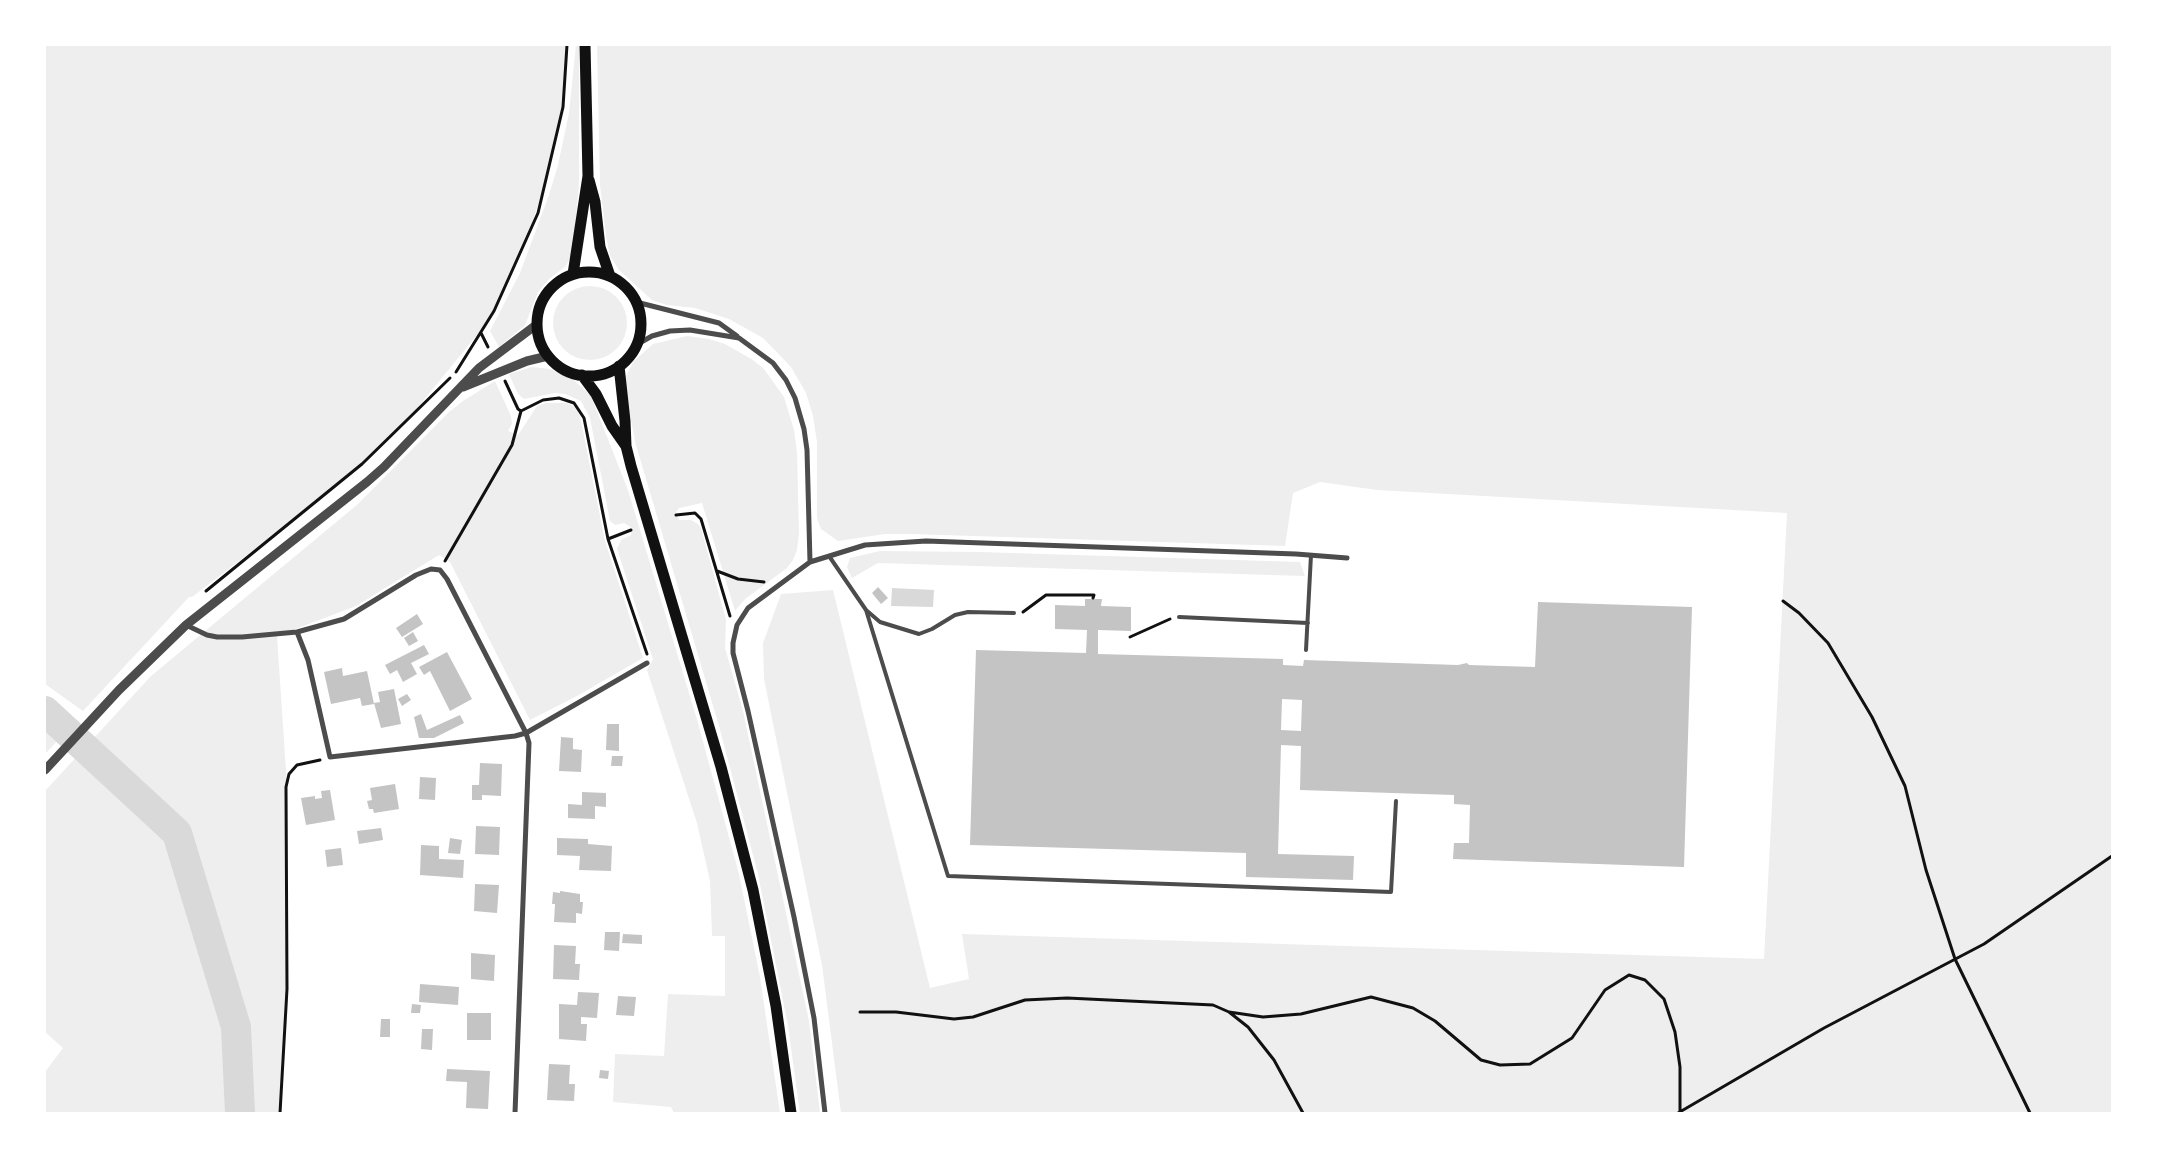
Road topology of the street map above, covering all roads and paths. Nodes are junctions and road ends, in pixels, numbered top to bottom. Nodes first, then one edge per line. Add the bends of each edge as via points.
1 (567, 45) edge
2 (585, 45) edge
3 (588, 176) junction
4 (573, 274) junction
5 (610, 276) junction
6 (636, 302) junction
7 (536, 325) junction
8 (481, 333) junction
9 (739, 338) junction
10 (636, 345) junction
11 (491, 352) dead end
12 (548, 356) junction
13 (619, 366) junction
14 (582, 375) junction
15 (503, 376) dead end
16 (461, 388) junction
17 (521, 411) junction
18 (626, 446) junction
19 (676, 515) dead end
20 (631, 530) dead end
21 (608, 539) junction
22 (1311, 555) junction
23 (829, 556) junction
24 (1347, 558) dead end
25 (810, 562) junction
26 (440, 570) junction
27 (717, 571) junction
28 (781, 584) junction
29 (205, 592) dead end
30 (1093, 598) dead end
31 (1783, 601) dead end
32 (866, 610) junction
33 (1014, 613) joint
34 (1179, 617) joint
35 (1308, 623) junction
36 (186, 625) junction
37 (297, 632) junction
38 (734, 634) junction
39 (1130, 637) dead end
40 (1306, 650) dead end
41 (647, 664) joint
42 (526, 733) junction
43 (330, 757) junction
44 (45, 770) edge
45 (1396, 801) dead end
46 (2112, 856) edge
47 (1955, 960) junction
48 (860, 1012) dead end
49 (1229, 1012) junction
50 (1679, 1112) edge
51 (280, 1113) edge
52 (515, 1113) edge
53 (791, 1113) edge
54 (825, 1113) edge
55 (1303, 1113) edge
56 (2030, 1113) edge

1 - 8 path via 563,107 538,213
2 - 3 main road
3 - 4 main road
3 - 5 main road via 595,202 600,247
4 - 5 main road via 598,272
4 - 7 main road via 561,279 546,293
5 - 6 main road via 625,287
6 - 9 street via 719,323
6 - 10 main road via 641,324
7 - 12 main road
7 - 16 street via 480,368
8 - 11 path
8 - 29 path via 457,371 362,464
9 - 10 street via 690,330 670,331
9 - 25 street via 773,363 795,398 807,450
10 - 13 main road
12 - 14 main road via 563,369
12 - 16 street via 527,361
13 - 14 main road via 601,374
13 - 18 main road
14 - 18 main road
15 - 17 path
16 - 36 street via 373,477
17 - 21 path via 543,400 559,398 567,399 580,409 587,428
17 - 26 path via 512,445
18 - 53 main road via 721,767 753,890 776,1006
19 - 27 path via 691,512 699,515
20 - 21 path
21 - 41 path via 649,660
22 - 23 street via 926,541 865,545
22 - 24 street
22 - 35 lane
23 - 25 street
23 - 32 lane
25 - 28 street
26 - 37 street via 431,569 416,575 344,619
26 - 42 street
27 - 28 path via 738,579
27 - 38 path
28 - 38 street via 748,608
30 - 33 path via 1094,595 1046,596 1024,612
31 - 47 path via 1828,643 1872,717 1906,786 1926,870
32 - 33 lane via 880,622 919,634 955,615 968,612
32 - 45 lane via 948,876 1391,892
34 - 35 lane
34 - 39 path
35 - 40 lane
36 - 37 street via 217,637
36 - 44 street
37 - 43 street via 308,660
38 - 54 street via 733,653 814,1018
41 - 42 street
42 - 43 street
42 - 52 street via 529,756
43 - 51 path via 297,765 289,774 286,787 287,990
46 - 47 path via 1984,944
47 - 50 path via 1824,1028
47 - 56 path
48 - 49 path via 896,1012 954,1019 973,1017 1025,1000 1067,998 1213,1005
49 - 50 path via 1263,1018 1301,1014 1372,997 1413,1008 1435,1021 1481,1060 1500,1065 1530,1064 1572,1038 1605,990 1629,975 1645,980 1664,999 1675,1032 1680,1067
49 - 55 path via 1248,1027 1274,1060

